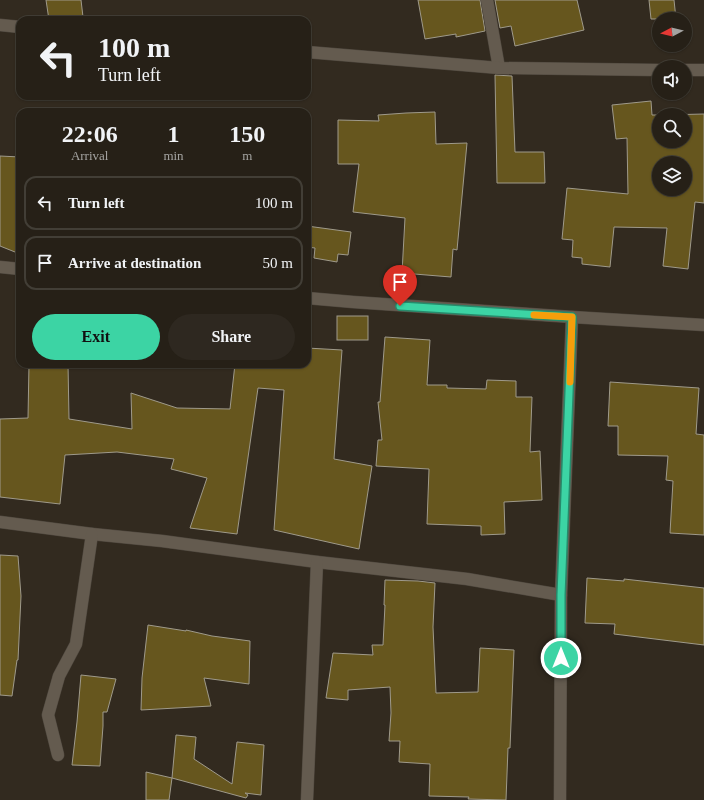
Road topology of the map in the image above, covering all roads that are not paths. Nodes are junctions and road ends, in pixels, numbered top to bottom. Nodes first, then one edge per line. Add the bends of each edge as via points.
1 (487, 0) edge
2 (0, 25) edge
3 (16, 27) edge
4 (311, 52) edge
5 (499, 68) junction
6 (652, 70) edge
7 (692, 70) edge
8 (704, 70) edge
9 (0, 267) edge
10 (16, 269) edge
11 (311, 298) edge
12 (572, 317) junction
13 (704, 325) edge
14 (0, 522) edge
15 (92, 534) junction
16 (317, 562) junction
17 (561, 595) junction
18 (58, 755) dead end
19 (307, 800) edge
20 (560, 800) edge

1 - 5 street
2 - 3 street
4 - 5 street
5 - 6 street
7 - 8 street
9 - 10 street
11 - 12 street
12 - 13 street
12 - 17 street
14 - 15 street
15 - 16 street
15 - 18 street via 76,644 59,676 48,715
16 - 17 street via 467,579
16 - 19 street
17 - 20 street

